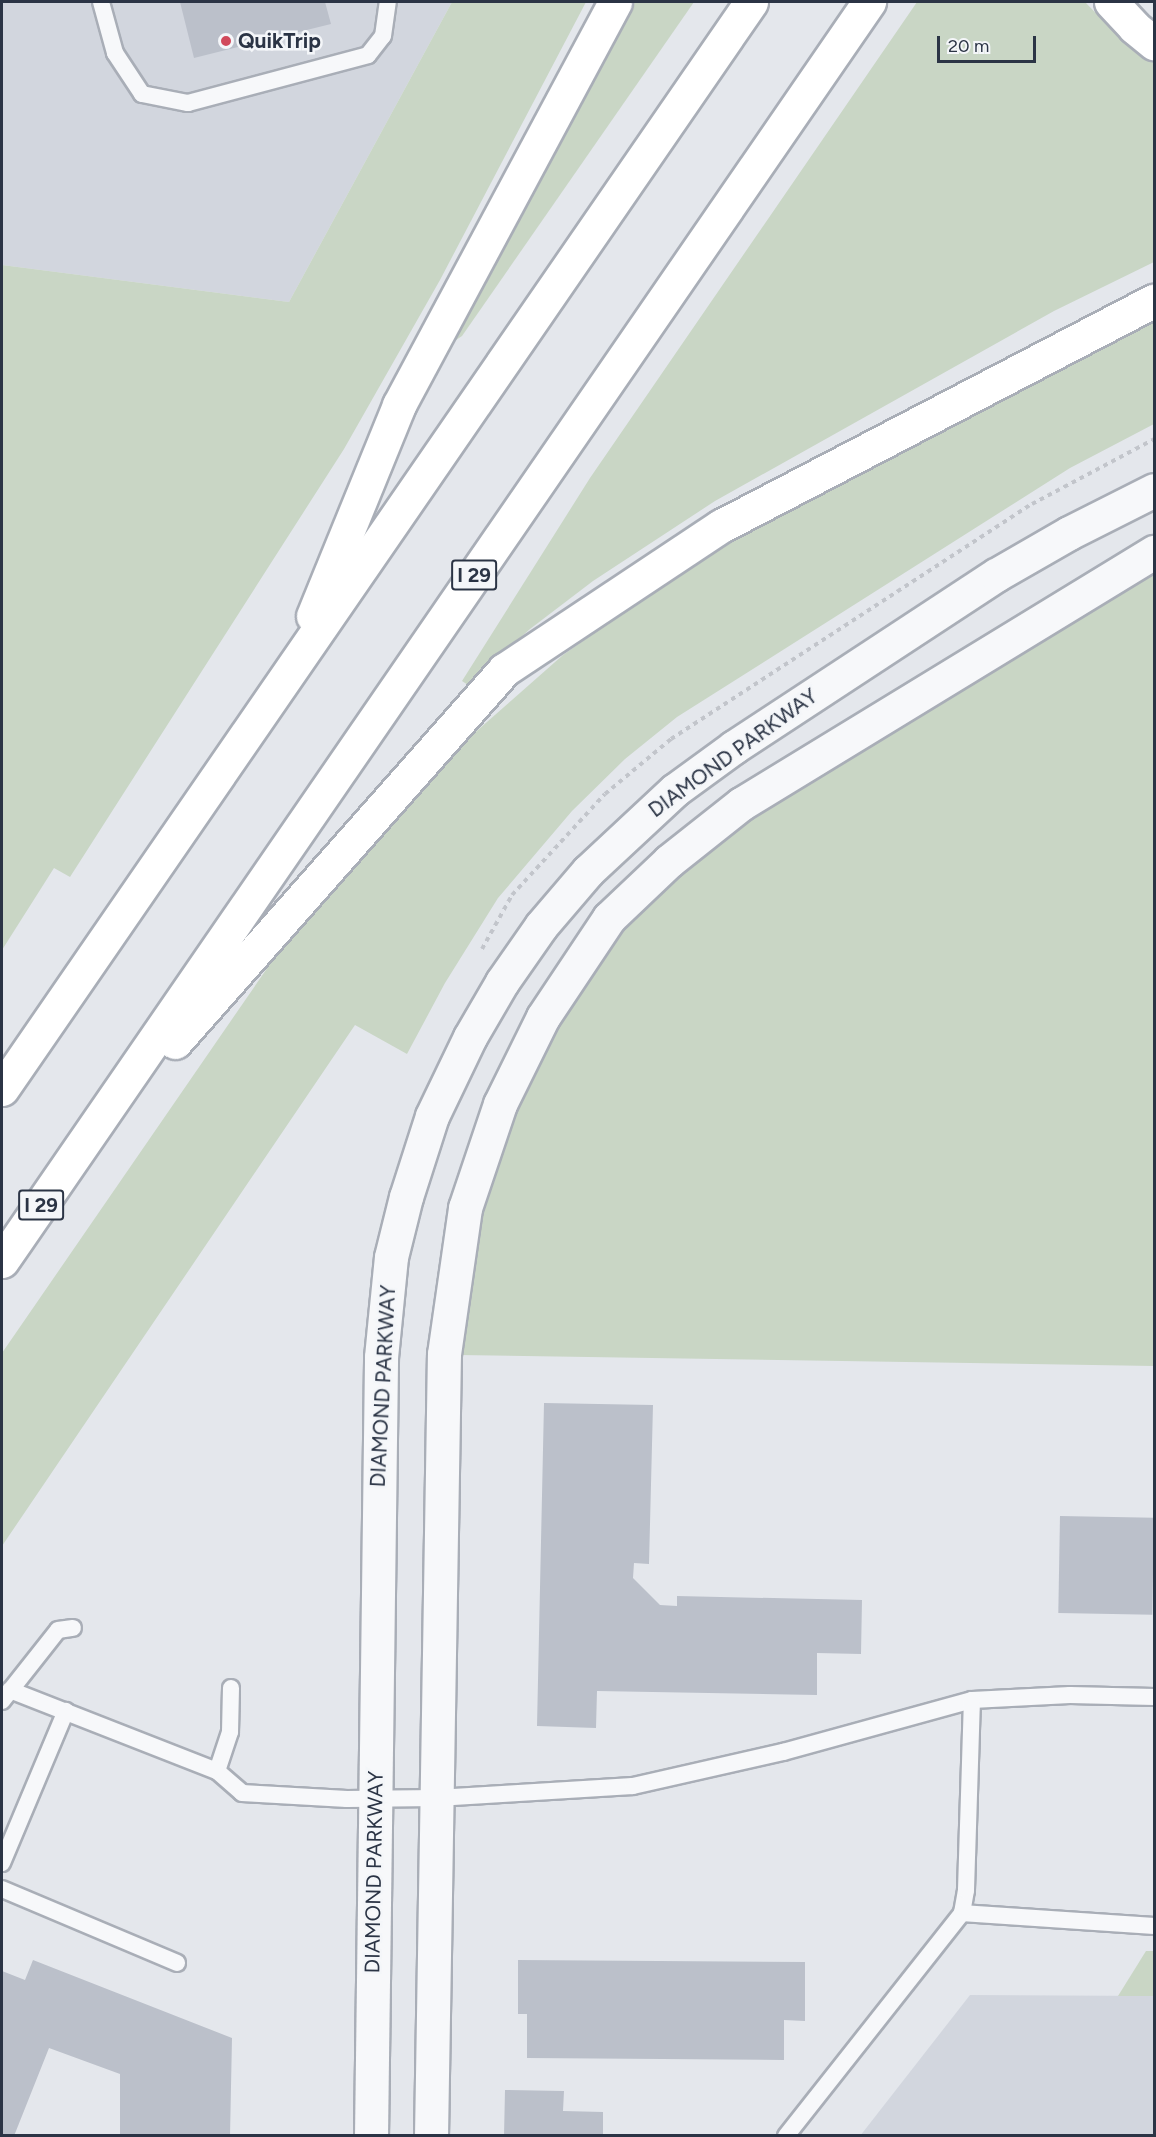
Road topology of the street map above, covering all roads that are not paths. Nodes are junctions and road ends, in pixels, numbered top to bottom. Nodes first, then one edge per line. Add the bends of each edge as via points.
1 (101, 2) edge
2 (388, 2) edge
3 (615, 2) edge
4 (751, 2) edge
5 (869, 2) edge
6 (1111, 2) edge
7 (1155, 43) edge
8 (1155, 301) edge
9 (1155, 490) edge
10 (1155, 552) edge
11 (291, 673) junction
12 (2, 1089) edge
13 (80, 1149) junction
14 (2, 1261) edge
15 (73, 1628) dead end
16 (231, 1688) dead end
17 (6, 1696) edge
18 (1155, 1697) edge
19 (972, 1700) junction
20 (66, 1712) junction
21 (217, 1771) junction
22 (438, 1797) junction
23 (375, 1799) junction
24 (2, 1863) edge
25 (2, 1889) edge
26 (962, 1913) junction
27 (1155, 1926) edge
28 (177, 1963) dead end
29 (371, 2136) edge
30 (431, 2136) edge
31 (786, 2136) edge

1 - 2 lane via 115,53 142,94 188,103 368,55 383,36
3 - 11 highway via 399,405
4 - 11 highway
5 - 13 highway, I 29
6 - 7 highway
8 - 13 highway via 721,526 504,670
9 - 23 street, DIAMOND PARKWAY via 996,575 675,790 588,871 541,926 502,982 432,1116 389,1268 381,1357
10 - 22 street via 741,804 669,861 609,918 543,1017 500,1104 465,1209 444,1354
11 - 12 highway
13 - 14 highway, I 29
15 - 17 lane via 58,1630
16 - 21 lane via 230,1732
17 - 20 lane
18 - 19 lane via 1070,1695
19 - 22 lane via 783,1752 633,1786
19 - 26 lane
20 - 21 lane
20 - 24 lane
21 - 23 lane via 242,1793
22 - 23 lane
22 - 30 street
23 - 29 street, DIAMOND PARKWAY
25 - 28 lane
26 - 27 lane
26 - 31 lane

